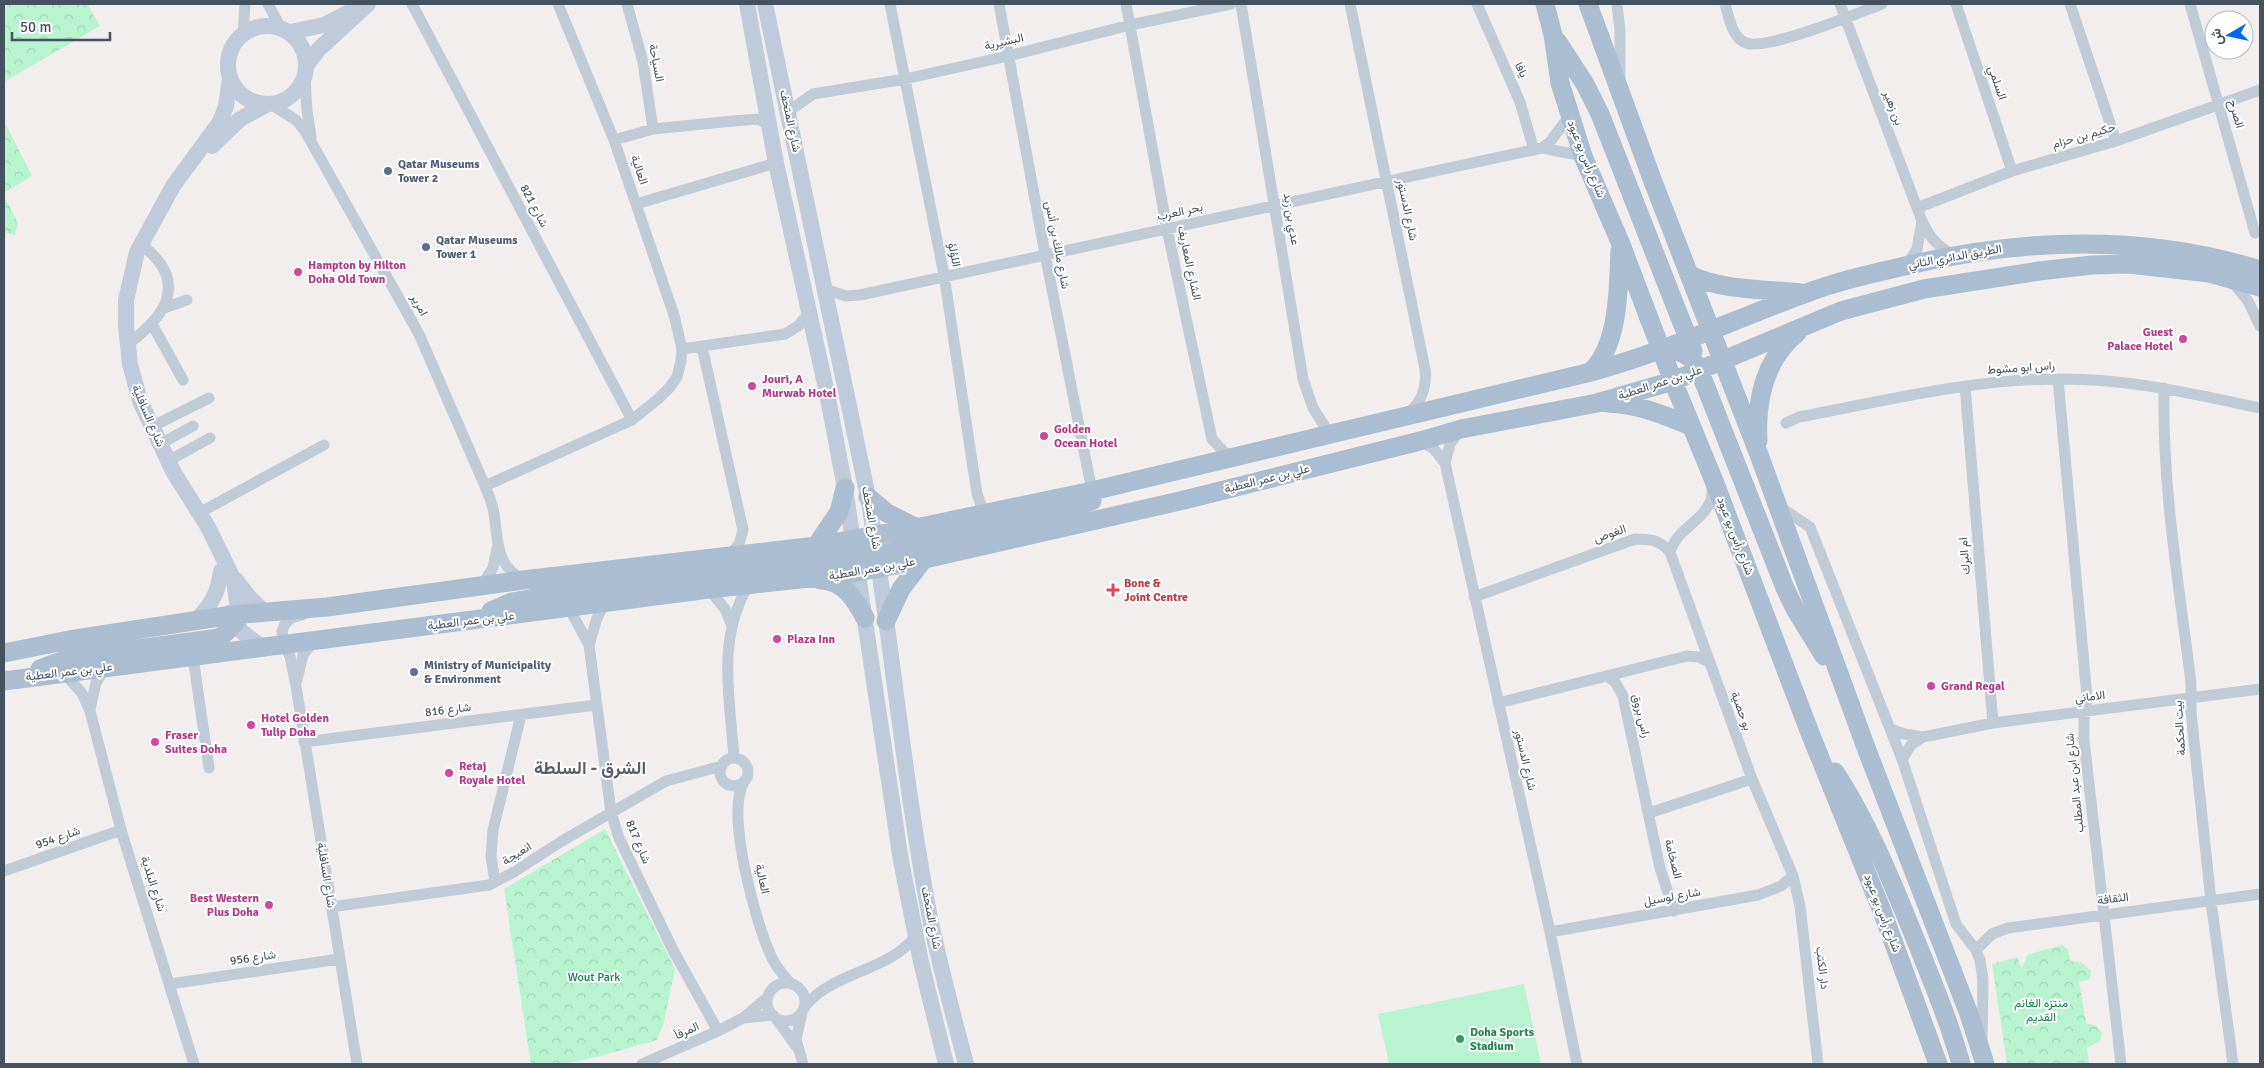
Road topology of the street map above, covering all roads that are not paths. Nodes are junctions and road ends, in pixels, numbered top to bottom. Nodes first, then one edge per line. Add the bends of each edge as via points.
1 (245, 4) edge
2 (268, 4) edge
3 (364, 4) edge
4 (368, 4) edge
5 (412, 4) edge
6 (558, 4) edge
7 (627, 4) edge
8 (747, 4) edge
9 (765, 4) edge
10 (890, 4) edge
11 (998, 4) edge
12 (1126, 4) edge
13 (1231, 4) edge
14 (1241, 4) edge
15 (1350, 4) edge
16 (1477, 4) edge
17 (1545, 4) edge
18 (1588, 4) edge
19 (1725, 4) edge
20 (1840, 4) edge
21 (1882, 4) edge
22 (1956, 4) edge
23 (2070, 4) edge
24 (2190, 4) edge
25 (1618, 5) edge
26 (1844, 17) junction
27 (1130, 25) junction
28 (285, 30) junction
29 (243, 34) junction
30 (1553, 35) junction
31 (1008, 56) junction
32 (306, 71) junction
33 (230, 79) junction
34 (905, 79) junction
35 (2260, 90) edge
36 (1620, 93) junction
37 (2219, 104) junction
38 (269, 105) junction
39 (788, 112) junction
40 (1569, 116) junction
41 (770, 126) junction
42 (652, 129) junction
43 (614, 140) junction
44 (2116, 142) junction
45 (312, 144) junction
46 (1538, 149) junction
47 (1583, 156) junction
48 (776, 163) junction
49 (2012, 171) junction
50 (183, 173) junction
51 (1387, 181) junction
52 (636, 204) junction
53 (1274, 205) junction
54 (1917, 208) junction
55 (1922, 221) junction
56 (1167, 229) junction
57 (2255, 233) dead end
58 (1620, 242) junction
59 (142, 243) junction
60 (1045, 254) junction
61 (1954, 255) junction
62 (1907, 265) junction
63 (2260, 270) edge
64 (944, 275) junction
65 (1689, 276) junction
66 (2230, 279) junction
67 (2260, 287) edge
68 (825, 288) junction
69 (1805, 293) junction
70 (188, 300) dead end
71 (164, 308) junction
72 (808, 314) junction
73 (152, 324) junction
74 (1808, 324) junction
75 (2260, 326) edge
76 (1710, 332) junction
77 (1688, 341) junction
78 (127, 345) junction
79 (702, 347) junction
80 (682, 349) junction
81 (1662, 350) junction
82 (1723, 362) junction
83 (1700, 370) junction
84 (1592, 372) junction
85 (2058, 379) junction
86 (183, 380) dead end
87 (1673, 380) junction
88 (1965, 386) junction
89 (2164, 388) junction
90 (209, 398) dead end
91 (1597, 403) junction
92 (2260, 408) edge
93 (1405, 416) junction
94 (632, 420) junction
95 (1786, 423) dead end
96 (193, 426) dead end
97 (1691, 426) junction
98 (151, 427) junction
99 (1461, 428) junction
100 (1329, 433) junction
101 (210, 438) dead end
102 (1420, 441) junction
103 (160, 444) junction
104 (324, 446) dead end
105 (1758, 452) junction
106 (1236, 456) junction
107 (168, 461) junction
108 (1445, 463) junction
109 (1714, 481) junction
110 (1131, 482) junction
111 (485, 486) junction
112 (845, 488) junction
113 (1092, 491) junction
114 (868, 497) junction
115 (1777, 505) junction
116 (986, 512) junction
117 (199, 513) junction
118 (917, 528) junction
119 (874, 536) junction
120 (498, 546) junction
121 (816, 546) junction
122 (1670, 552) junction
123 (729, 556) junction
124 (855, 557) junction
125 (923, 560) junction
126 (879, 562) junction
127 (225, 570) junction
128 (810, 579) junction
129 (523, 580) junction
130 (749, 584) junction
131 (481, 586) junction
132 (709, 589) junction
133 (1474, 597) junction
134 (605, 603) junction
135 (328, 607) junction
136 (569, 608) junction
137 (265, 612) junction
138 (235, 618) junction
139 (866, 618) junction
140 (195, 621) junction
141 (473, 621) junction
142 (886, 621) junction
143 (732, 628) junction
144 (314, 640) junction
145 (589, 645) junction
146 (284, 646) junction
147 (263, 648) junction
148 (4, 653) edge
149 (193, 657) junction
150 (1709, 662) junction
151 (105, 667) junction
152 (64, 673) junction
153 (29, 676) junction
154 (1607, 676) junction
155 (4, 681) edge
156 (296, 686) junction
157 (2260, 690) edge
158 (1845, 691) junction
159 (2190, 698) junction
160 (1498, 703) junction
161 (596, 705) junction
162 (90, 711) junction
163 (2085, 711) junction
164 (521, 715) junction
165 (1993, 723) junction
166 (1890, 729) junction
167 (1810, 733) junction
168 (1923, 737) junction
169 (304, 742) junction
170 (734, 758) junction
171 (1902, 759) junction
172 (722, 766) junction
173 (209, 768) dead end
174 (700, 772) junction
175 (1752, 779) junction
176 (725, 782) junction
177 (742, 784) junction
178 (737, 804) junction
179 (611, 812) junction
180 (1649, 813) junction
181 (121, 830) junction
182 (4, 871) edge
183 (1793, 876) junction
184 (495, 882) junction
185 (2260, 894) edge
186 (2211, 901) junction
187 (330, 907) junction
188 (1674, 911) junction
189 (2103, 914) junction
190 (1550, 932) junction
191 (915, 937) junction
192 (1976, 950) junction
193 (893, 956) junction
194 (771, 957) junction
195 (339, 959) junction
196 (921, 962) junction
197 (170, 984) junction
198 (792, 984) junction
199 (826, 986) junction
200 (770, 993) junction
201 (803, 1009) junction
202 (774, 1016) junction
203 (743, 1018) junction
204 (718, 1032) junction
205 (797, 1047) junction
206 (1984, 1058) edge
207 (194, 1064) edge
208 (357, 1064) edge
209 (642, 1064) edge
210 (803, 1064) edge
211 (946, 1064) edge
212 (966, 1064) edge
213 (1577, 1064) edge
214 (1818, 1064) edge
215 (1938, 1064) edge
216 (1961, 1064) edge
217 (2121, 1064) edge
218 (2233, 1064) edge

1 - 29 street
2 - 28 street
3 - 28 street via 324,25
4 - 32 street via 325,43
5 - 94 street, شارع 821
6 - 43 street, العالية
7 - 42 street, السياحة via 643,62
8 - 41 street, شارع المتحف
9 - 39 street, شارع المتحف
10 - 34 street, اللؤلؤ
11 - 31 street, شارع مالك بن أنس
12 - 27 street, الشارع المعاريف
13 - 27 street, البشيرية
14 - 53 street, عدي بن زيد
15 - 51 street, شارع الدستور
16 - 46 street, يافا
17 - 30 main road, شارع رأس بو عبود
18 - 36 main road
19 - 26 street via 1734,31 1747,43 1758,44 1793,35
20 - 26 street, بن زهير
21 - 26 street
22 - 49 street, السلمي
23 - 44 street
24 - 37 street, الصرح
25 - 36 street
26 - 54 street, بن زهير
27 - 31 street, البشيرية
27 - 56 street, الشارع المعاريف
28 - 29 street via 273,26 257,27
28 - 32 street via 302,47
29 - 33 street via 228,58
30 - 40 main road, شارع رأس بو عبود
30 - 77 main road via 1600,114
31 - 34 street, البشيرية
31 - 60 street, شارع مالك بن أنس
32 - 38 street via 294,94
32 - 45 street, امرير
33 - 38 street via 247,99
33 - 50 street, شارع السافلية via 220,122
34 - 39 street, البشيرية via 813,94
34 - 64 street, اللؤلؤ
35 - 37 street, حكيم بن حزام
36 - 65 main road
37 - 44 street, حكيم بن حزام
37 - 57 street, الصرح
38 - 45 street, امرير via 296,120
38 - 50 street, شارع السافلية via 240,119
39 - 68 street, شارع المتحف
40 - 46 street via 1550,142
40 - 47 main road, شارع رأس بو عبود
41 - 42 street via 751,119
41 - 48 street, شارع المتحف
42 - 43 street
43 - 52 street, العالية
44 - 49 street, حكيم بن حزام
45 - 111 street, امرير via 419,334
46 - 47 street, بحر العرب
46 - 51 street, بحر العرب
47 - 58 main road, شارع رأس بو عبود
48 - 52 street
48 - 72 street, شارع المتحف
49 - 54 street, حكيم بن حزام
50 - 59 street, شارع السافلية
51 - 53 street, بحر العرب
51 - 93 street, شارع الدستور via 1426,379 1420,400
52 - 80 street, العالية via 674,315
53 - 56 street, بحر العرب
53 - 100 street, عدي بن زيد via 1303,379 1313,408
54 - 55 street, بن زهير
55 - 61 street, بن زهير via 1938,245
55 - 62 street via 1917,249
56 - 60 street, بحر العرب
56 - 106 street, الشارع المعاريف via 1212,439 1224,452
58 - 81 main road, شارع رأس بو عبود
58 - 84 main road via 1618,294 1612,329 1605,356
59 - 71 street via 165,274 167,297
59 - 78 street, شارع السافلية via 126,300
60 - 64 street, بحر العرب
60 - 113 street, شارع مالك بن أنس
61 - 62 main road, الطريق الدائري الثاني
61 - 63 main road, الطريق الدائري الثاني via 2043,244 2095,243 2189,254
62 - 69 main road, الطريق الدائري الثاني
64 - 68 street, بحر العرب via 853,296
64 - 116 street, اللؤلؤ via 977,494
65 - 69 main road via 1726,287
65 - 76 main road
66 - 67 main road
66 - 74 main road via 2183,269 2129,264 2092,265 1905,293
66 - 75 street via 2248,301
68 - 114 street, شارع المتحف
69 - 76 main road, الطريق الدائري الثاني
70 - 71 street
71 - 73 street
72 - 79 street via 785,334
72 - 112 street, شارع المتحف
73 - 78 street
73 - 86 street
74 - 82 main road
74 - 105 main road via 1790,338 1766,376 1757,423
76 - 77 main road, الطريق الدائري الثاني
76 - 82 main road
77 - 81 main road, الطريق الدائري الثاني
77 - 82 main road via 1698,357 1710,362
78 - 98 street, شارع السافلية via 134,383
79 - 80 street
79 - 123 street via 743,530
80 - 94 street via 676,377 658,399
81 - 83 main road via 1684,353
81 - 84 main road
81 - 87 main road, شارع رأس بو عبود
82 - 83 main road, علي بن عمر العطية
82 - 105 main road
83 - 87 main road, علي بن عمر العطية
83 - 158 main road via 1785,588
84 - 93 main road
85 - 88 street, راس ابو مشوط
85 - 89 street, راس ابو مشوط
85 - 163 street, شارع ابن عبد المطلب via 2087,697
87 - 91 main road, علي بن عمر العطية
87 - 97 main road, شارع رأس بو عبود
88 - 95 street, راس ابو مشوط via 1799,417
88 - 165 street, ام البرك
89 - 92 street, راس ابو مشوط
89 - 159 street, بيت الحكمة via 2167,492 2191,683
90 - 98 street
91 - 97 main road via 1644,409
91 - 99 main road, علي بن عمر العطية
93 - 100 main road
94 - 111 street
96 - 103 street
97 - 109 main road, شارع رأس بو عبود
98 - 103 street, شارع السافلية
99 - 102 main road, علي بن عمر العطية
99 - 108 street via 1450,444
100 - 106 main road
101 - 107 street
102 - 108 street via 1434,449
102 - 125 main road, علي بن عمر العطية
103 - 107 street, شارع السافلية
104 - 117 street
105 - 115 main road
106 - 110 main road
107 - 117 street, شارع السافلية
108 - 133 street, شارع الدستور
109 - 122 street via 1711,500 1704,512 1678,535
109 - 167 main road, شارع رأس بو عبود
110 - 113 main road
110 - 126 main road via 1067,510
111 - 120 street, امرير
112 - 121 main road via 839,512
112 - 124 street, شارع المتحف
113 - 116 main road
114 - 118 main road via 887,513
114 - 119 street, شارع المتحف
115 - 158 main road
115 - 166 street via 1810,527
116 - 118 main road
117 - 127 street, شارع السافلية
118 - 119 main road
119 - 124 main road via 867,553
119 - 126 street, شارع المتحف
120 - 129 street, امرير via 506,566
120 - 131 street, امرير via 493,568
121 - 123 main road
121 - 124 main road
122 - 133 street, الغوص via 1657,541 1635,539
122 - 150 street, بو حصية
123 - 129 main road
124 - 126 main road via 863,565
124 - 128 main road, علي بن عمر العطية
124 - 139 street, شارع المتحف
124 - 141 main road via 574,591 501,606
125 - 126 main road, علي بن عمر العطية
125 - 142 main road via 901,589
126 - 142 street, شارع المتحف
127 - 137 street
127 - 138 street, شارع السافلية
127 - 140 street via 214,600
128 - 130 main road, علي بن عمر العطية
128 - 139 main road via 828,580 840,585
129 - 131 main road
130 - 132 main road, علي بن عمر العطية
130 - 143 street via 739,601
131 - 135 main road
132 - 134 main road, علي بن عمر العطية
132 - 143 street via 725,610
133 - 160 street, شارع الدستور
134 - 136 main road, علي بن عمر العطية
134 - 145 street, شارع 817
135 - 137 main road
135 - 146 street, شارع السافلية via 291,618 282,631
136 - 141 main road, علي بن عمر العطية
136 - 145 street, شارع 817
137 - 138 main road
138 - 140 main road
138 - 147 street via 248,637
138 - 153 main road via 220,638 70,658 48,664
139 - 191 street, شارع المتحف via 890,797
140 - 148 main road
141 - 144 main road, علي بن عمر العطية
142 - 212 street, شارع المتحف via 929,913
143 - 170 street via 726,666
144 - 146 main road, علي بن عمر العطية
144 - 156 street, شارع السافلية via 303,655
145 - 161 street, شارع 817
146 - 147 main road, علي بن عمر العطية
146 - 156 street, شارع السافلية via 290,656
147 - 149 main road, علي بن عمر العطية
149 - 151 main road, علي بن عمر العطية
149 - 173 street
150 - 154 street via 1686,656
150 - 175 street, بو حصية
151 - 152 main road, علي بن عمر العطية
151 - 162 street, شارع البلدية via 92,692
152 - 153 main road, علي بن عمر العطية
152 - 162 street, شارع البلدية via 82,693
153 - 155 main road, علي بن عمر العطية
154 - 160 street
154 - 180 street, راس بروق via 1624,696
156 - 169 street, شارع السافلية
157 - 159 street, الاماني
158 - 206 main road
159 - 163 street, الاماني
159 - 186 street, بيت الحكمة
160 - 190 street, شارع الدستور
161 - 164 street, شارع 816
161 - 179 street, شارع 817
162 - 181 street, شارع البلدية
163 - 165 street, الاماني
163 - 189 street, شارع ابن عبد المطلب via 2084,740
164 - 169 street, شارع 816
164 - 184 street via 492,830
165 - 168 street, الاماني
166 - 168 street, الاماني
166 - 171 street
167 - 215 main road, شارع رأس بو عبود via 1882,911
167 - 216 main road via 1851,798 1887,869 1935,988
168 - 171 street
169 - 187 street, شارع السافلية
170 - 172 street
170 - 177 street via 743,762 748,770
171 - 192 street via 1956,924
172 - 174 street, انعيجة
172 - 176 street via 720,771
174 - 176 street
174 - 179 street, انعيجة via 666,781
175 - 180 street
175 - 183 street, بو حصية
176 - 177 street via 732,786
176 - 178 street, العالية
177 - 178 street, العالية
178 - 194 street, العالية via 740,843 748,881
179 - 184 street, انعيجة
179 - 204 street, شارع 817 via 619,838 673,950
180 - 188 street, الصخامة via 1660,868
181 - 182 street, شارع 954
181 - 197 street, شارع البلدية
183 - 188 street, شارع لوسيل via 1781,886 1758,895
183 - 214 street, دار الكتب via 1800,906
184 - 187 street, انعيجة
185 - 186 street, الثقافة
186 - 189 street, الثقافة
186 - 218 street, بيت الحكمة
187 - 195 street, شارع السافلية
188 - 190 street, شارع لوسيل
189 - 192 street, الثقافة via 1998,931
189 - 217 street, شارع ابن عبد المطلب
190 - 213 street, شارع الدستور
191 - 193 street
191 - 196 street, شارع المتحف
192 - 206 street via 1983,980
193 - 196 street
193 - 199 street
194 - 198 street, العالية
194 - 200 street, العالية
195 - 197 street, شارع 956
195 - 208 street, شارع السافلية
196 - 211 street, شارع المتحف
197 - 207 street, شارع البلدية
198 - 199 street
198 - 200 street via 776,985
198 - 201 street via 803,993
199 - 201 street
200 - 202 street via 769,1010
200 - 203 street, المرفأ
201 - 202 street via 789,1020
201 - 205 street via 797,1030
202 - 203 street, المرفأ
202 - 205 street
203 - 204 street, المرفأ
204 - 209 street, المرفأ
205 - 210 street

